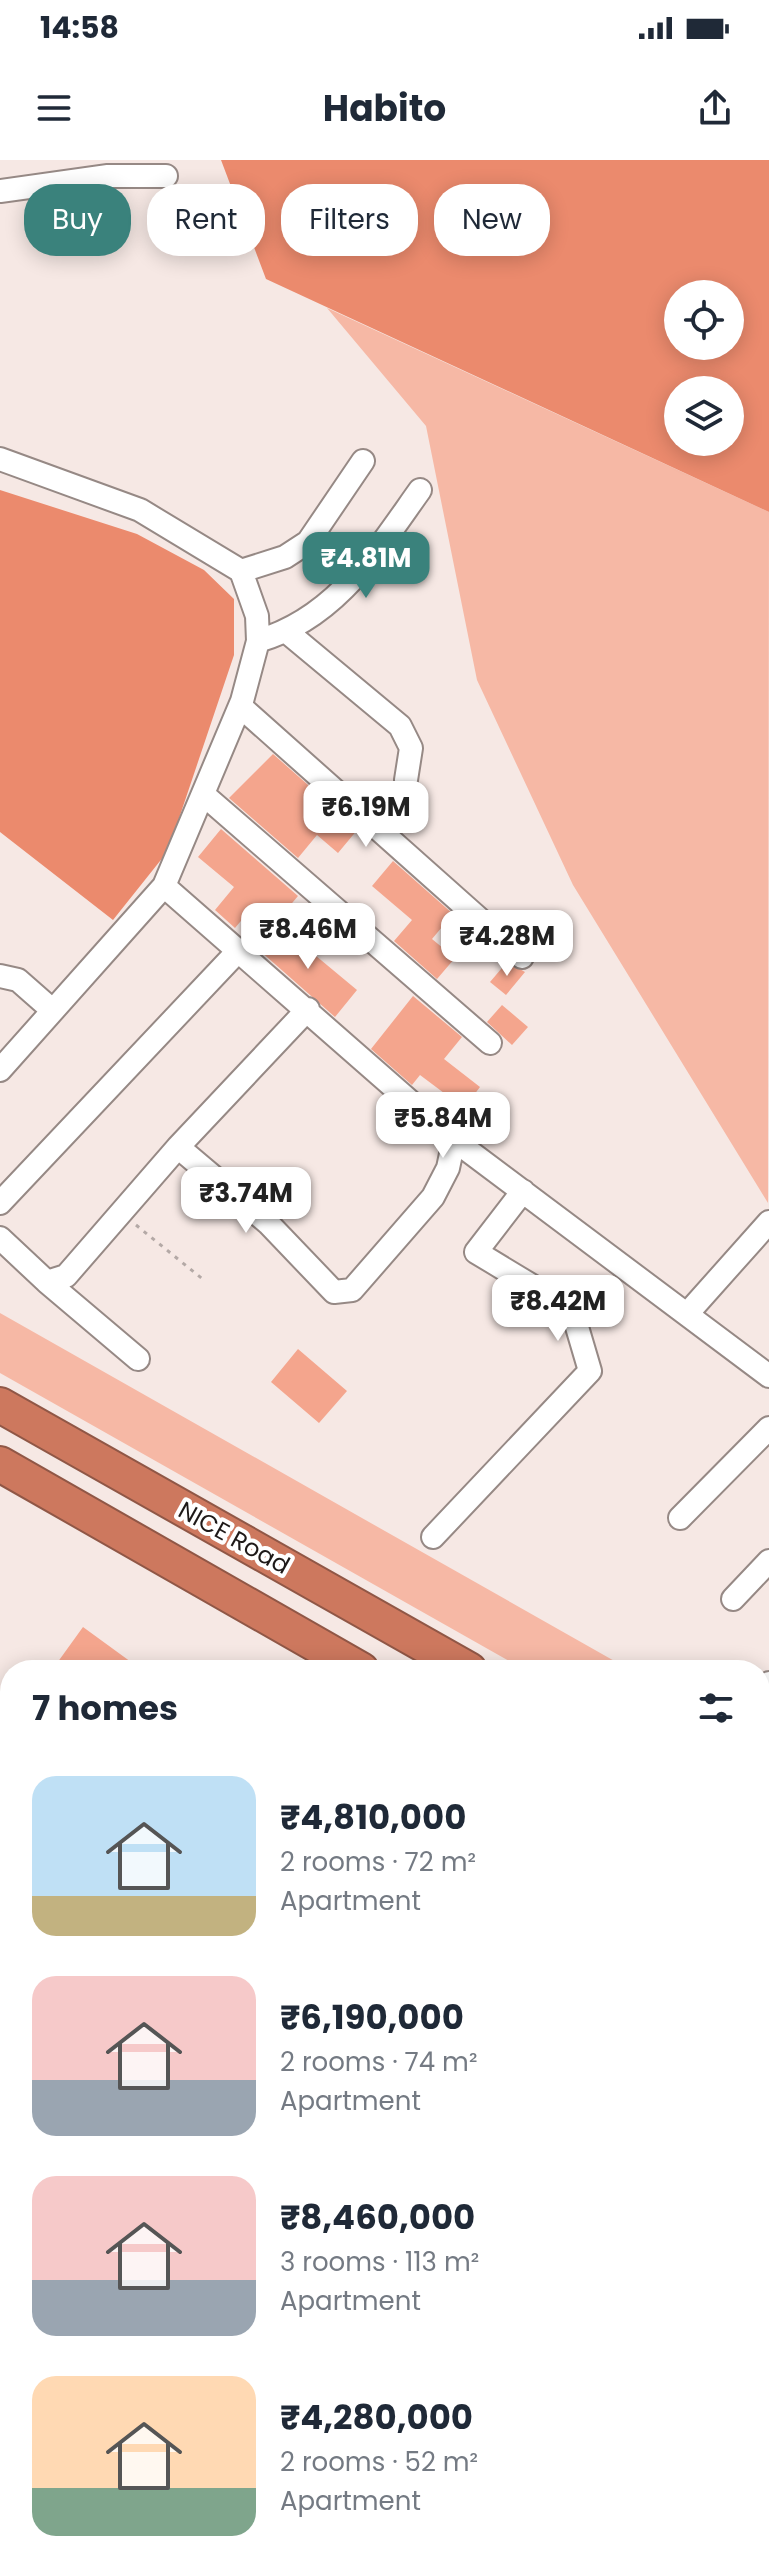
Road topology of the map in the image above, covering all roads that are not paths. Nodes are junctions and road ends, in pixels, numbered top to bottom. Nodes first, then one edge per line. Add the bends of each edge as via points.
1 (166, 176) dead end
2 (0, 191) edge
3 (0, 459) edge
4 (363, 461) dead end
5 (420, 490) dead end
6 (241, 571) junction
7 (287, 632) junction
8 (258, 641) junction
9 (240, 706) junction
10 (406, 780) dead end
11 (204, 795) junction
12 (164, 886) junction
13 (239, 950) junction
14 (522, 957) dead end
15 (0, 976) edge
16 (51, 1009) junction
17 (308, 1009) junction
18 (490, 1043) dead end
19 (0, 1070) edge
20 (454, 1140) junction
21 (178, 1147) junction
22 (523, 1191) junction
23 (0, 1203) edge
24 (769, 1222) edge
25 (0, 1238) edge
26 (47, 1282) junction
27 (687, 1314) junction
28 (138, 1359) dead end
29 (769, 1376) edge
30 (0, 1405) edge
31 (769, 1428) edge
32 (0, 1464) edge
33 (680, 1518) dead end
34 (433, 1537) dead end
35 (769, 1561) edge
36 (733, 1599) dead end
37 (343, 1660) edge
38 (451, 1660) edge

1 - 2 street via 108,176
3 - 6 street via 140,510
4 - 6 street via 308,542 285,557
5 - 7 street via 361,573 321,612
6 - 8 street via 252,593
7 - 8 street
7 - 10 street via 400,726 411,748
8 - 9 street
9 - 11 street
9 - 14 street
11 - 12 street
11 - 18 street
12 - 13 street
12 - 16 street
13 - 17 street
13 - 23 street
15 - 16 street via 18,980
16 - 19 street
17 - 20 street
17 - 21 street
20 - 21 street via 448,1168 433,1197 361,1282 352,1290 334,1292 268,1223
20 - 22 street
21 - 26 street via 66,1276
22 - 27 street
22 - 34 street via 476,1252 572,1310 590,1371
24 - 27 street
25 - 26 street
26 - 28 street
27 - 29 street
30 - 38 highway, NICE Road
31 - 33 street
32 - 37 highway
35 - 36 street

